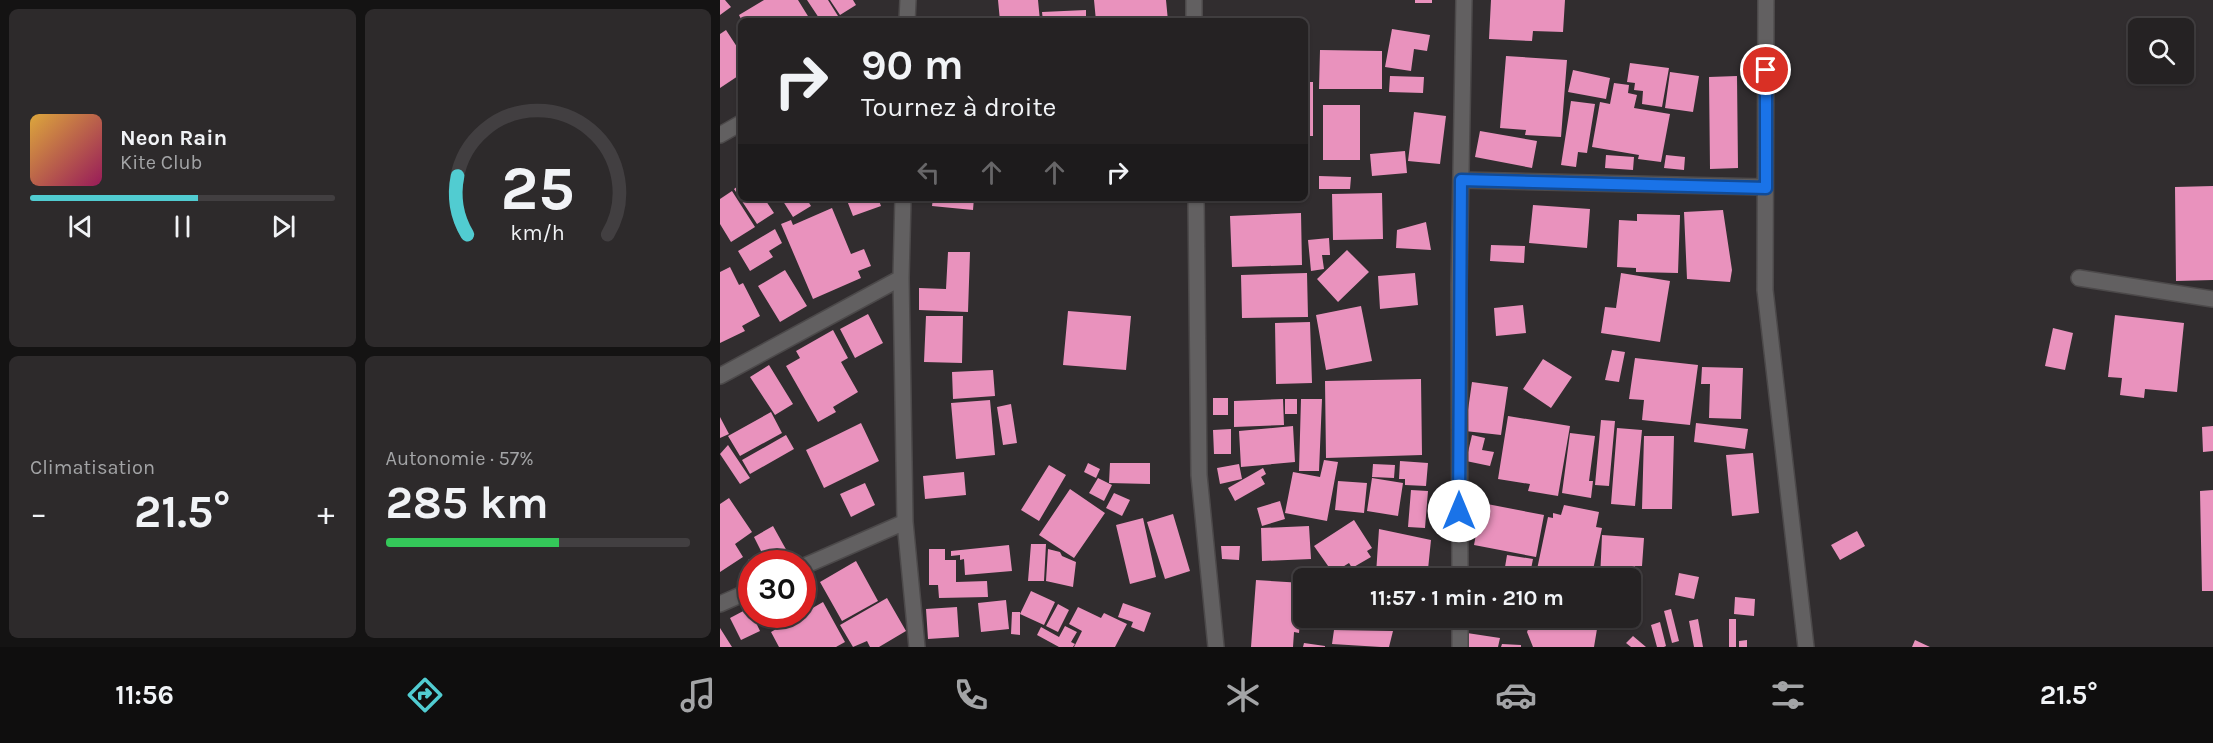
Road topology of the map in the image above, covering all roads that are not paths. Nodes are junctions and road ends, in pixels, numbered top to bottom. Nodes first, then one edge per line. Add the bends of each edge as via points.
1 (908, 0) edge
2 (1194, 0) edge
3 (1464, 0) edge
4 (1766, 0) edge
5 (907, 18) edge
6 (1194, 18) edge
7 (738, 125) edge
8 (720, 135) edge
9 (1461, 180) junction
10 (1766, 188) junction
11 (903, 201) edge
12 (1196, 201) edge
13 (901, 278) junction
14 (2079, 278) dead end
15 (2213, 299) edge
16 (720, 376) edge
17 (904, 522) junction
18 (816, 561) edge
19 (1460, 568) edge
20 (738, 596) edge
21 (720, 604) edge
22 (1460, 628) edge
23 (917, 647) edge
24 (1216, 647) edge
25 (1460, 647) edge
26 (1806, 647) edge

1 - 5 street
2 - 6 street
3 - 9 street
4 - 10 street
7 - 8 street
9 - 10 street
9 - 19 street
10 - 26 street via 1765,290
11 - 13 street
12 - 24 street via 1199,475
13 - 16 street
13 - 17 street
14 - 15 street
17 - 18 street
17 - 23 street
20 - 21 street
22 - 25 street

